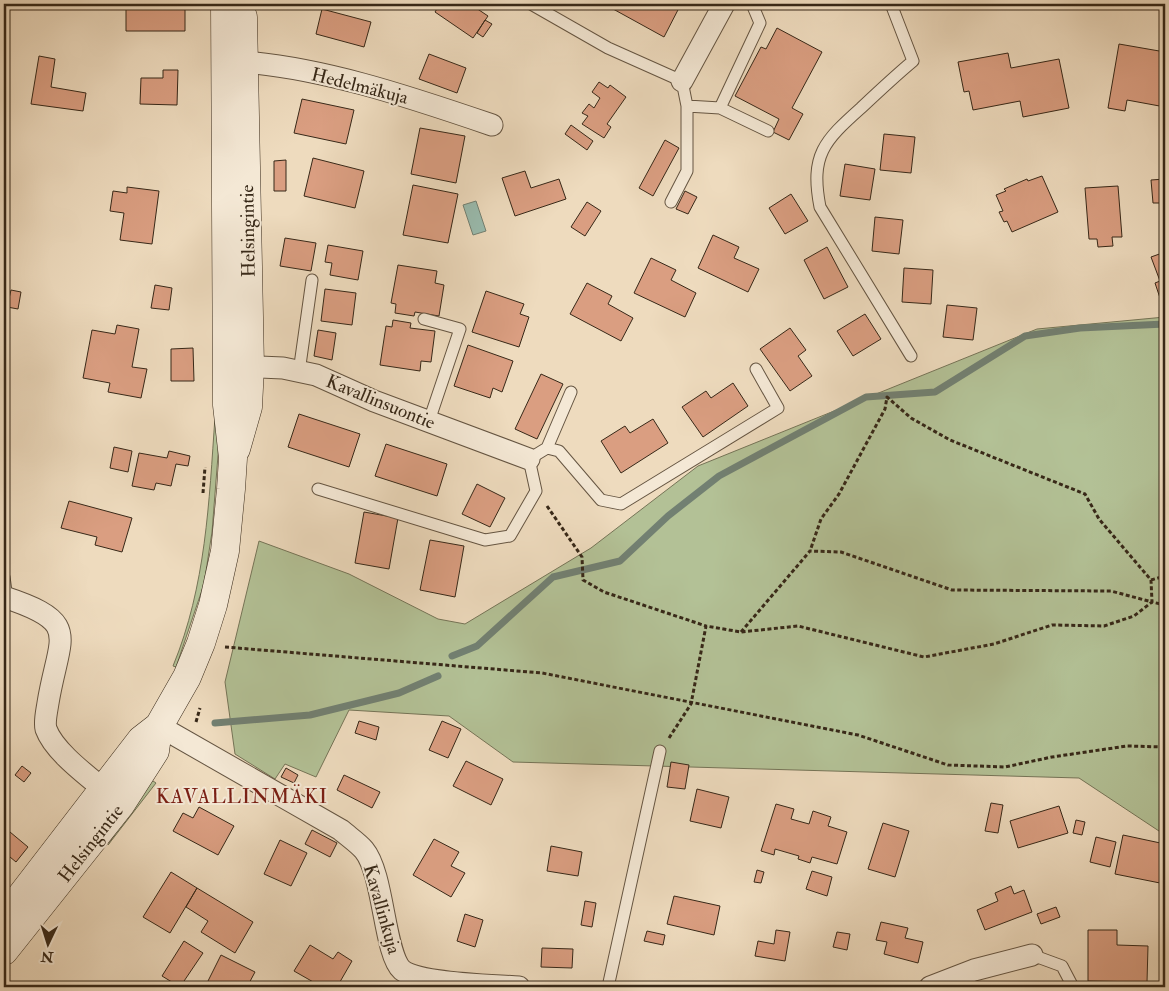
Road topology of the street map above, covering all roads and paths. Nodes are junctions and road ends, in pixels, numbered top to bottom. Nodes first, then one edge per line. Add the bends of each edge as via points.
1 (225, 4) edge
2 (238, 4) edge
3 (531, 4) edge
4 (724, 4) edge
5 (752, 4) edge
6 (891, 4) edge
7 (234, 61) junction
8 (682, 81) junction
9 (686, 106) junction
10 (720, 108) junction
11 (492, 125) dead end
12 (768, 131) dead end
13 (671, 202) dead end
14 (312, 280) dead end
15 (424, 319) dead end
16 (911, 356) dead end
17 (239, 366) junction
18 (756, 369) dead end
19 (299, 372) junction
20 (570, 392) dead end
21 (429, 421) junction
22 (547, 448) junction
23 (528, 459) junction
24 (205, 460) dead end
25 (318, 489) dead end
26 (536, 491) junction
27 (203, 498) dead end
28 (810, 551) junction
29 (1165, 576) edge
30 (4, 577) edge
31 (1151, 580) junction
32 (6, 598) edge
33 (1152, 602) junction
34 (1165, 605) edge
35 (706, 626) junction
36 (741, 632) junction
37 (217, 646) dead end
38 (691, 704) junction
39 (159, 726) junction
40 (1165, 747) edge
41 (660, 751) joint
42 (113, 796) junction
43 (4, 918) edge
44 (4, 951) edge
45 (1032, 955) joint
46 (519, 987) edge
47 (608, 987) edge
48 (930, 987) edge
49 (1073, 987) edge

1 - 7 main road, Helsingintie
2 - 7 main road, Helsingintie via 243,17
3 - 8 lane via 608,48
4 - 8 street
5 - 10 lane via 760,23
6 - 16 lane via 913,61 831,134 816,171 817,189 820,207
7 - 11 street, Hedelmäkuja via 271,64 400,93
7 - 17 main road, Helsingintie
8 - 9 lane
9 - 10 lane
9 - 13 lane via 687,170
10 - 12 lane
14 - 19 lane
15 - 21 lane via 460,329
17 - 19 street, Kavallinsuontie
17 - 39 main road, Helsingintie via 248,407 233,458 225,551 201,643 187,677
18 - 22 lane via 778,408 621,504 601,500 558,451
19 - 21 street, Kavallinsuontie via 316,375
20 - 22 lane
21 - 23 street, Kavallinsuontie
22 - 23 lane
23 - 26 lane
24 - 27 path
25 - 26 lane via 485,540 510,536
26 - 35 path via 582,557 583,580 604,592
28 - 31 path via 821,519 839,494 885,409 887,397 911,418 950,440 1085,494 1099,518
28 - 33 path via 841,552 952,590 1111,591
28 - 36 path
29 - 31 path
30 - 32 lane
31 - 33 path
32 - 42 street via 50,616 60,628 60,650 45,727 54,745
33 - 34 path
33 - 36 path via 1134,616 1104,626 1052,625 994,644 924,657 798,626
35 - 36 path
35 - 38 path
37 - 38 path via 542,673
38 - 40 path via 858,736 948,765 1005,767 1127,746
38 - 41 path
39 - 42 main road, Helsingintie via 155,751
39 - 46 street, Kavallinkuja via 341,830 365,851 376,881 393,954 402,969 424,978
41 - 47 lane
42 - 43 main road, Helsingintie
42 - 44 main road, Helsingintie
45 - 48 street via 974,970
45 - 49 lane via 1062,966

